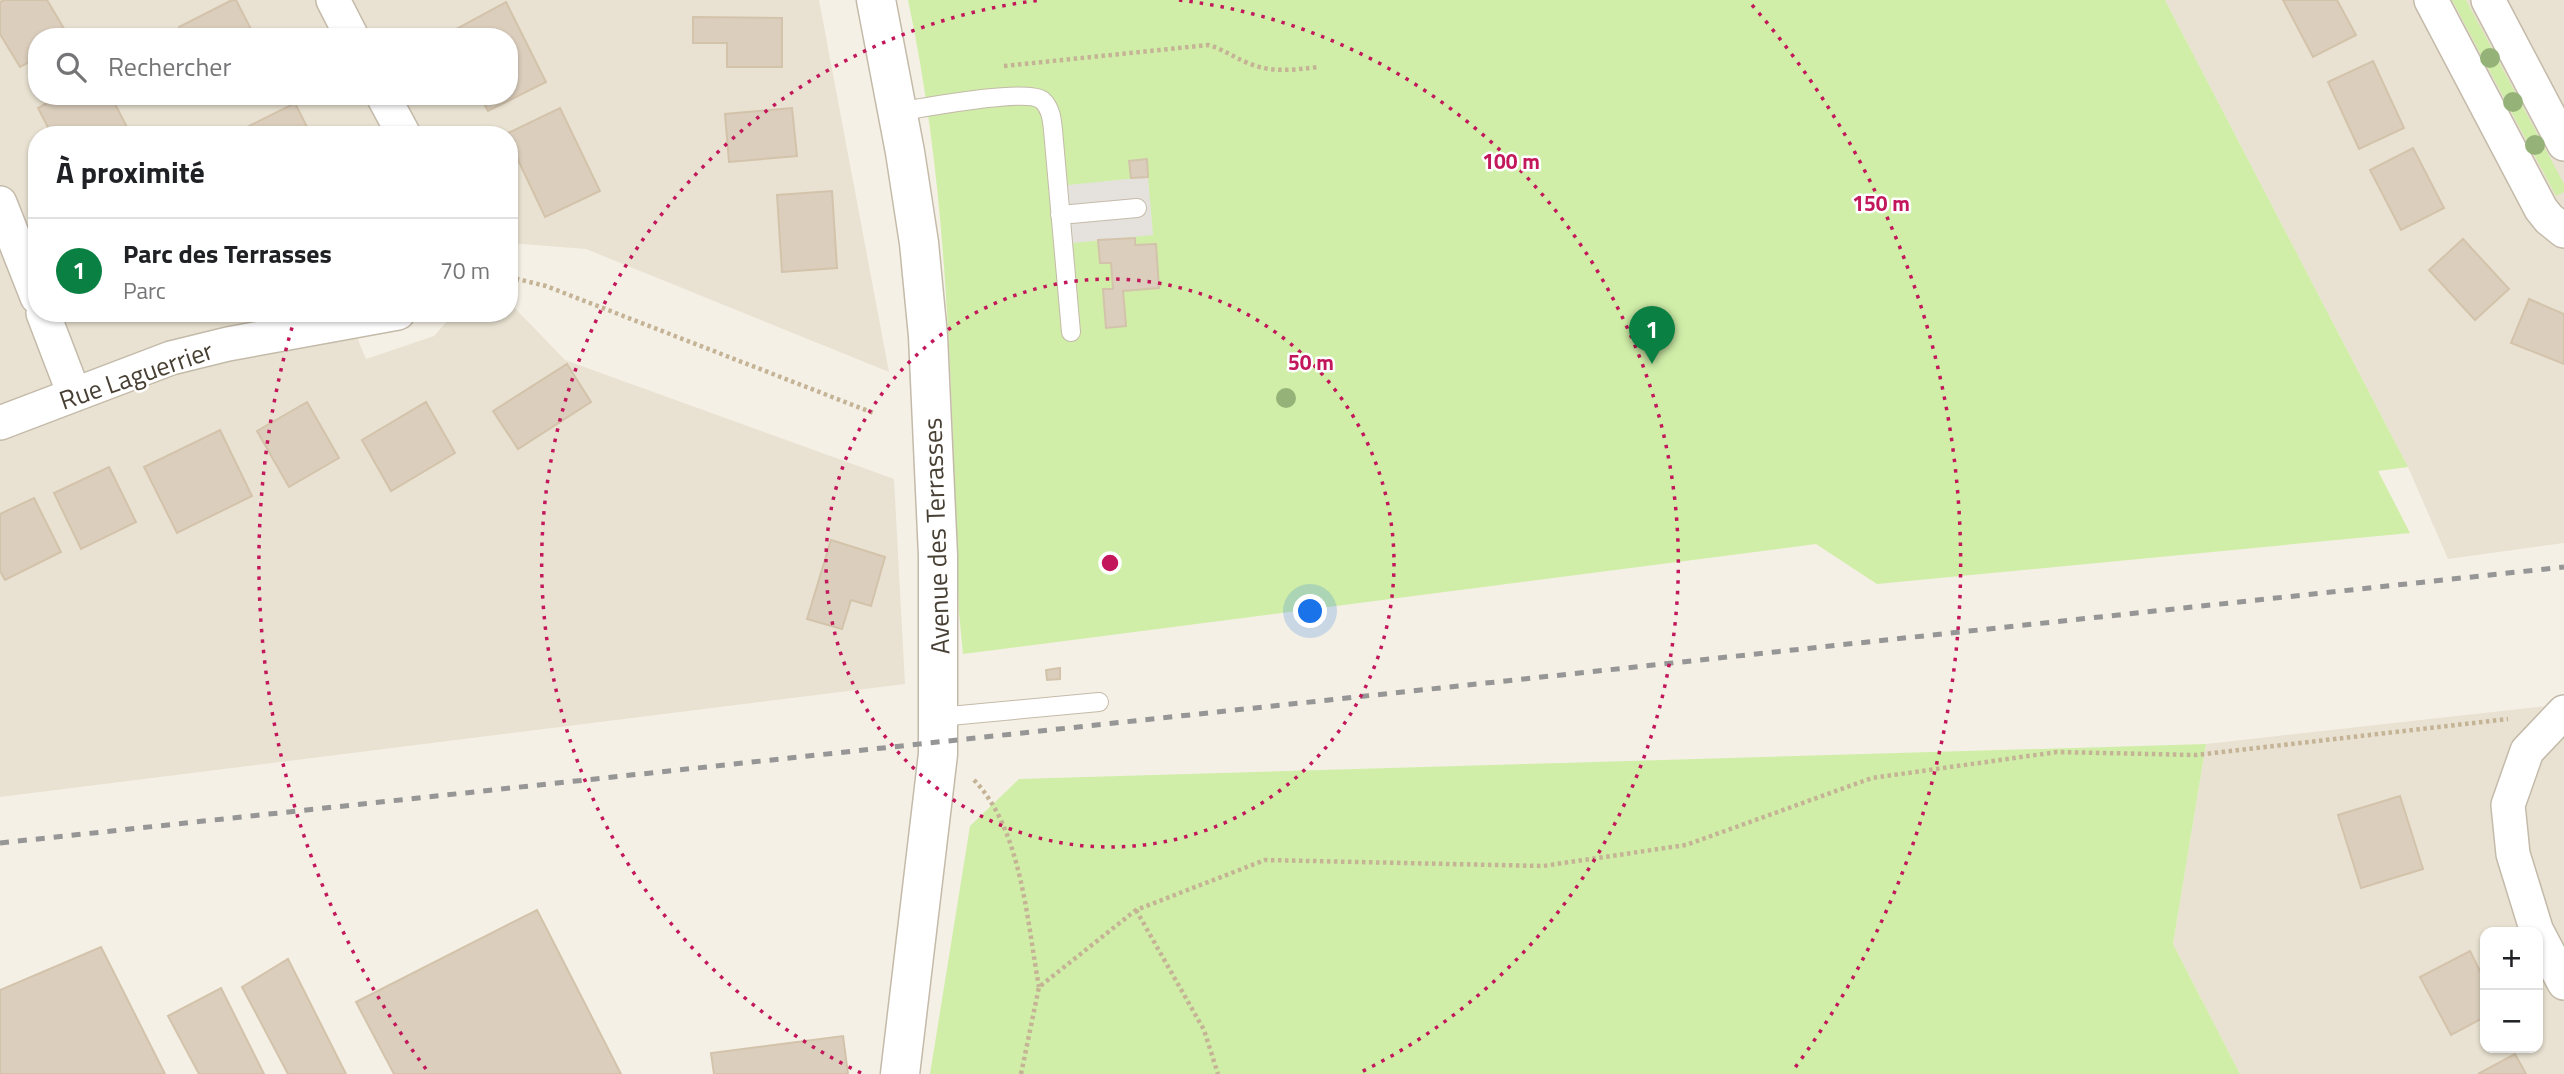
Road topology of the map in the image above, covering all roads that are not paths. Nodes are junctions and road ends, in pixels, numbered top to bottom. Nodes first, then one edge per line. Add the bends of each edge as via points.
1 (333, 0) edge
2 (876, 0) edge
3 (2431, 0) edge
4 (2488, 0) edge
5 (347, 28) edge
6 (388, 105) edge
7 (897, 113) junction
8 (399, 126) edge
9 (2564, 144) edge
10 (0, 203) edge
11 (1137, 208) dead end
12 (1060, 215) junction
13 (2564, 231) edge
14 (28, 274) edge
15 (46, 322) edge
16 (351, 322) edge
17 (1071, 332) dead end
18 (74, 394) junction
19 (0, 423) edge
20 (1099, 702) dead end
21 (2562, 712) edge
22 (939, 717) junction
23 (2535, 927) edge
24 (2543, 944) edge
25 (2564, 983) edge
26 (900, 1074) edge

1 - 5 street
2 - 7 street, Avenue des Terrasses
3 - 13 street via 2541,209
4 - 9 street
6 - 8 street
7 - 12 lane via 1026,96 1041,100 1051,116
7 - 22 street, Avenue des Terrasses via 915,206 928,336 938,543
10 - 14 street
11 - 12 lane
12 - 17 lane
15 - 18 street
16 - 18 street, Rue Laguerrier via 198,351
18 - 19 street, Rue Laguerrier
20 - 22 lane
21 - 23 street via 2527,751 2508,805 2513,854
22 - 26 street, Avenue des Terrasses
24 - 25 street

